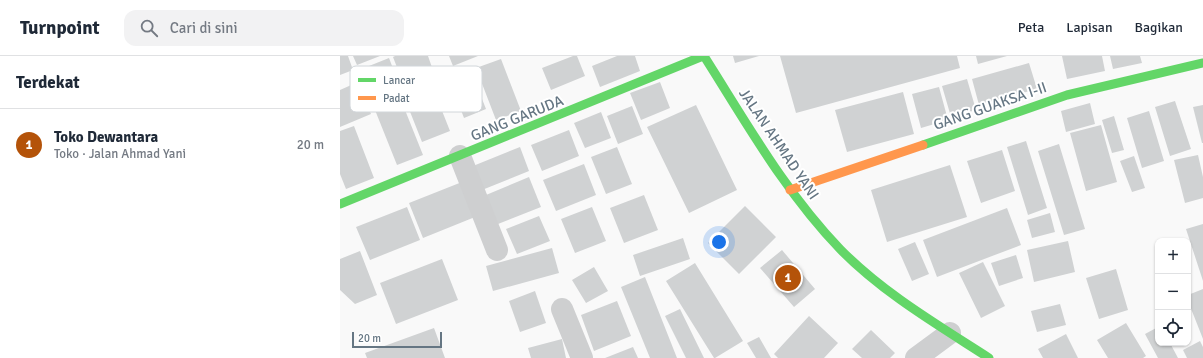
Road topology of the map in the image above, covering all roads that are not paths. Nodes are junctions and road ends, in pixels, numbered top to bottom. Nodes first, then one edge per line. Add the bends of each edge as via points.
1 (704, 56) edge
2 (1203, 63) edge
3 (460, 156) junction
4 (790, 190) junction
5 (340, 204) edge
6 (497, 250) dead end
7 (562, 309) dead end
8 (950, 333) junction
9 (582, 358) edge
10 (916, 358) edge
11 (989, 358) edge

1 - 3 street, GANG GARUDA
1 - 4 street, JALAN AHMAD YANI
2 - 4 street, GANG GUAKSA I-II via 1067,95
3 - 5 street, GANG GARUDA
3 - 6 street
4 - 8 street, JALAN AHMAD YANI via 840,250 875,281
7 - 9 street
8 - 10 street
8 - 11 street, JALAN AHMAD YANI

